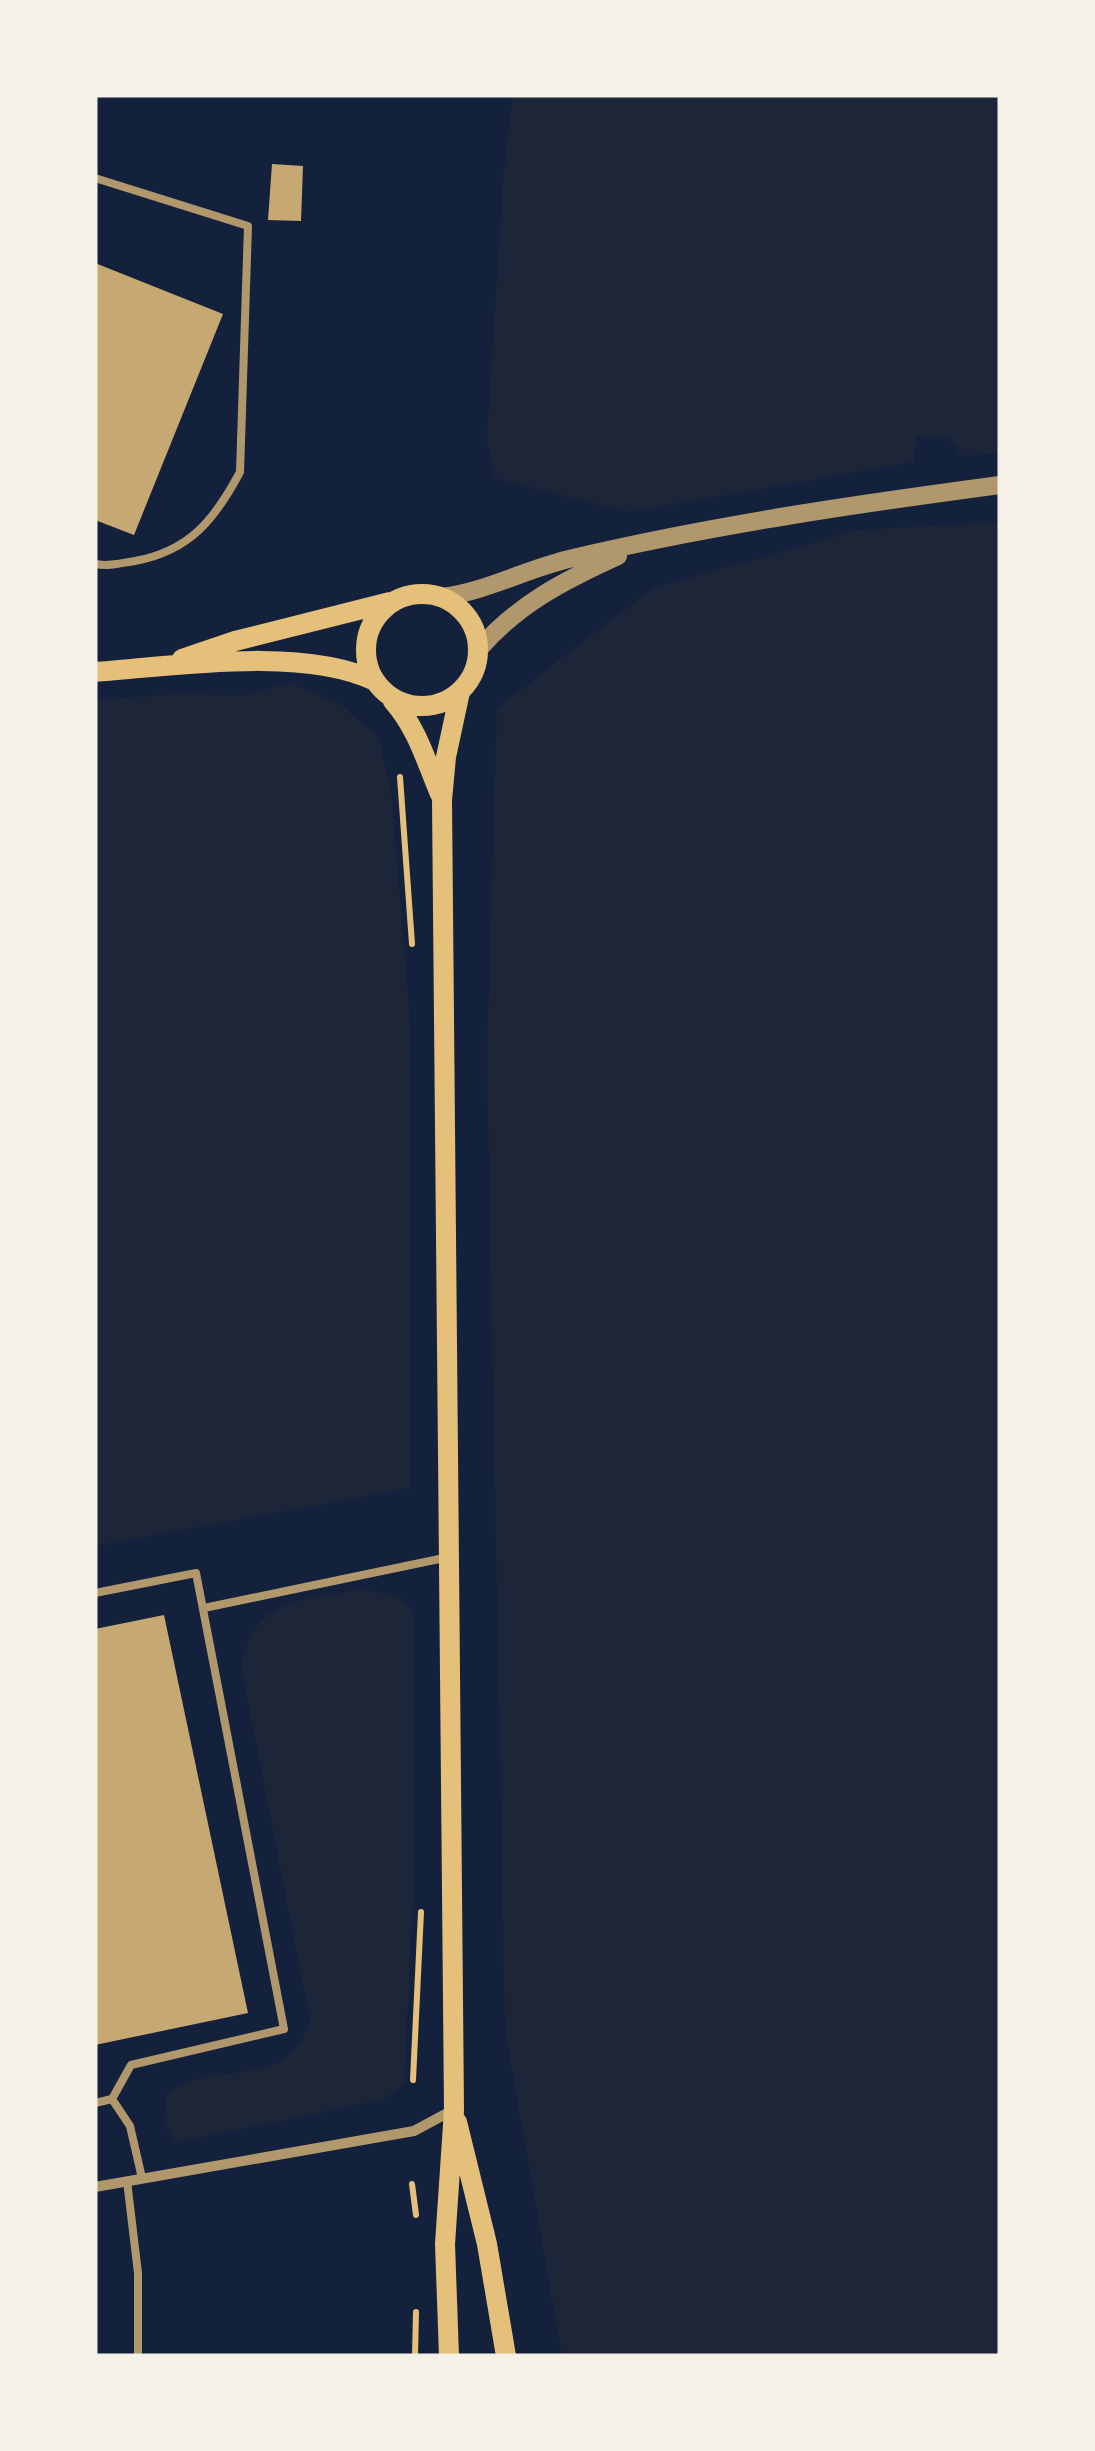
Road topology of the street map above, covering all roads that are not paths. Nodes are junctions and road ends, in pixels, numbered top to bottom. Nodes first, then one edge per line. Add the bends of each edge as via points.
1 (95, 178) edge
2 (1000, 485) edge
3 (648, 542) junction
4 (95, 564) edge
5 (442, 597) junction
6 (393, 602) junction
7 (479, 649) junction
8 (156, 667) junction
9 (95, 672) edge
10 (381, 688) junction
11 (460, 692) junction
12 (442, 800) junction
13 (448, 1558) junction
14 (95, 1593) edge
15 (204, 1608) junction
16 (112, 2099) junction
17 (95, 2103) edge
18 (454, 2110) junction
19 (142, 2178) junction
20 (126, 2181) junction
21 (95, 2187) edge
22 (138, 2356) edge
23 (449, 2356) edge
24 (506, 2356) edge

1 - 4 lane via 248,226 240,472 222,507 198,533 156,557
2 - 3 street
3 - 5 street via 568,558
3 - 7 street via 540,594
5 - 6 main road via 425,593
5 - 7 main road via 468,617
6 - 8 main road
6 - 10 main road via 379,613 366,646
7 - 11 main road
8 - 9 main road
8 - 10 main road via 297,661 334,666
10 - 11 main road via 405,704 424,706
10 - 12 main road via 407,717
11 - 12 main road
12 - 13 main road
13 - 15 lane
13 - 18 main road
14 - 15 lane via 196,1573
15 - 16 lane via 284,2029 131,2064
16 - 17 lane
16 - 19 lane via 130,2126
18 - 19 street via 414,2130
18 - 23 main road via 445,2244
18 - 24 main road
19 - 20 street
20 - 21 street
20 - 22 lane via 138,2273

